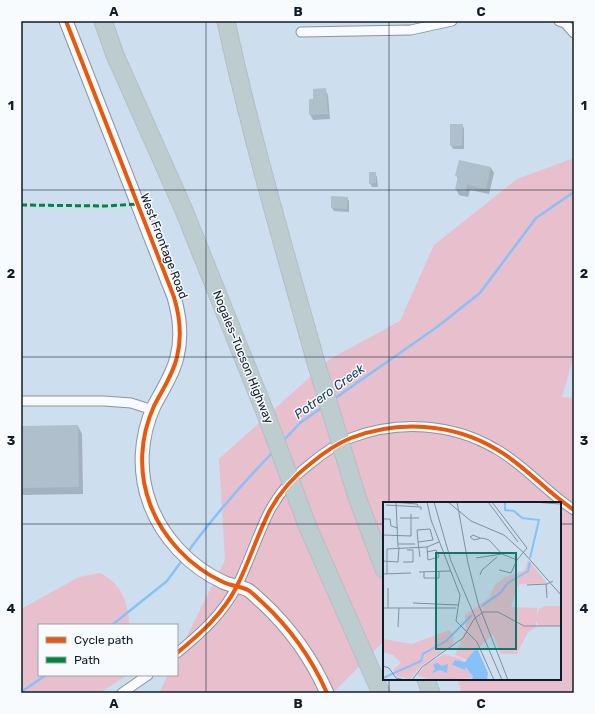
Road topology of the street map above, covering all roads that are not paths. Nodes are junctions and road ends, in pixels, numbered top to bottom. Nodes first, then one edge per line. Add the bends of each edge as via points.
1 (66, 21) edge
2 (103, 21) edge
3 (226, 21) edge
4 (452, 21) edge
5 (559, 21) edge
6 (301, 32) dead end
7 (574, 33) edge
8 (21, 401) edge
9 (153, 410) junction
10 (574, 510) edge
11 (383, 566) edge
12 (237, 587) junction
13 (178, 652) edge
14 (147, 676) edge
15 (426, 680) edge
16 (122, 693) edge
17 (327, 693) edge
18 (381, 693) edge
19 (431, 693) edge

1 - 9 street, West Frontage Road via 177,309 180,333 177,357
2 - 18 highway, Nogales–Tucson Highway, bridge via 268,417 307,525
3 - 11 highway, bridge via 236,70 317,366 357,497
4 - 6 street via 411,30
5 - 7 street via 565,23
8 - 9 street via 104,401 130,403
9 - 12 street, West Frontage Road via 145,433 143,475 149,503 155,516 173,542 193,562 222,582
10 - 12 street via 545,489 511,458 496,448 461,433 424,426 367,432 349,438 294,477 276,499 266,518
12 - 13 street via 217,616
12 - 17 street, West Frontage Road via 249,590 281,622 308,657
14 - 16 street
15 - 19 highway

